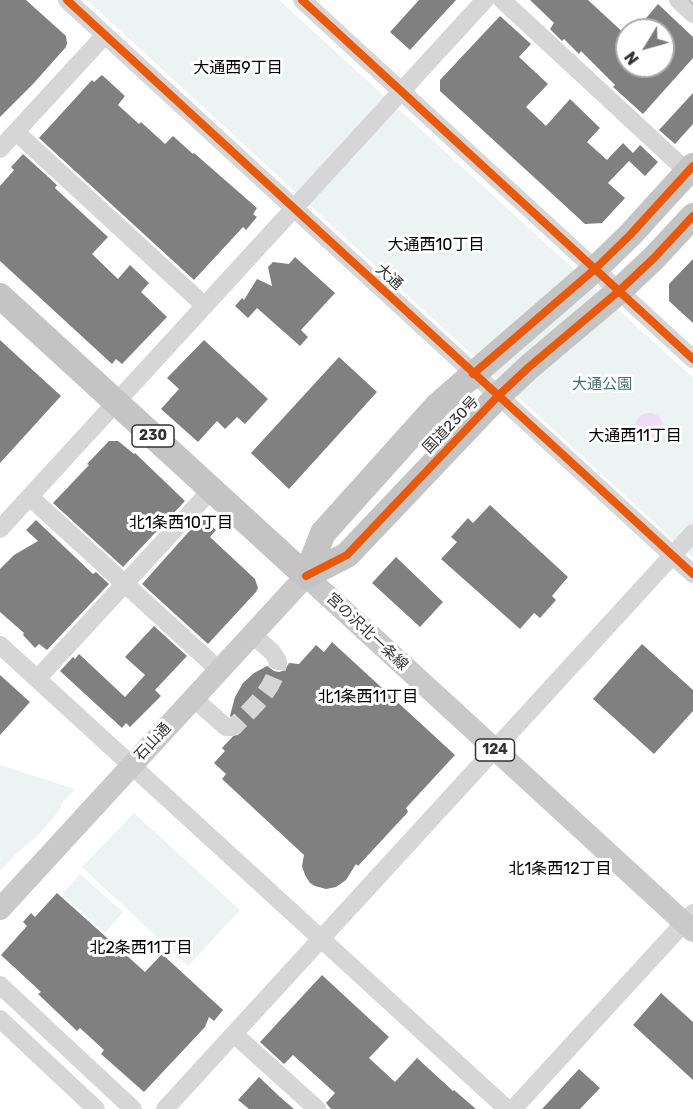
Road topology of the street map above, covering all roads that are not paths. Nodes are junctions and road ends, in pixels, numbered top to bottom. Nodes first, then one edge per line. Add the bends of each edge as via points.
1 (67, 0) edge
2 (302, 0) edge
3 (485, 0) edge
4 (502, 0) edge
5 (678, 0) edge
6 (693, 14) edge
7 (105, 35) junction
8 (402, 91) junction
9 (7, 136) edge
10 (691, 171) edge
11 (294, 209) junction
12 (693, 216) edge
13 (595, 269) junction
14 (619, 291) junction
15 (0, 296) edge
16 (204, 306) junction
17 (693, 359) edge
18 (474, 374) junction
19 (498, 396) junction
20 (116, 402) junction
21 (212, 489) junction
22 (30, 497) junction
23 (0, 529) edge
24 (693, 533) edge
25 (673, 556) junction
26 (693, 574) edge
27 (306, 576) junction
28 (125, 583) junction
29 (252, 634) junction
30 (0, 645) edge
31 (278, 661) dead end
32 (219, 670) junction
33 (37, 679) junction
34 (194, 698) junction
35 (226, 727) dead end
36 (495, 750) junction
37 (131, 765) junction
38 (0, 909) edge
39 (690, 922) edge
40 (321, 939) junction
41 (0, 985) edge
42 (0, 1019) edge
43 (234, 1034) junction
44 (96, 1109) edge
45 (133, 1109) edge
46 (165, 1109) edge
47 (317, 1109) edge
48 (507, 1109) edge
49 (513, 1109) edge

1 - 7 street, 大通
2 - 8 street
3 - 8 street
4 - 10 street
5 - 6 street
7 - 9 street
7 - 11 street, 大通
8 - 11 street
8 - 13 street
9 - 16 street
10 - 13 highway, 国道230号
11 - 16 street
11 - 18 street, 大通
12 - 14 highway, 国道230号
13 - 14 street
13 - 18 highway, 国道230号
14 - 17 street
14 - 19 highway, 国道230号
15 - 20 highway, 230
16 - 20 street
18 - 19 street, 大通
18 - 27 highway, 国道230号 via 438,405 322,533
19 - 25 street, 大通
19 - 27 highway, 国道230号 via 347,555
20 - 21 highway, 230
20 - 22 street
21 - 27 highway, 230
21 - 28 street
22 - 23 street
22 - 28 street
24 - 25 street
25 - 26 street, 大通
25 - 36 street
27 - 29 main road, 石山通
27 - 36 main road, 宮の沢北一条線 / 124
28 - 32 street
28 - 33 street
29 - 31 street
29 - 32 main road, 石山通
30 - 33 street
32 - 34 main road, 石山通
33 - 37 street
34 - 35 street
34 - 37 main road, 石山通
36 - 39 main road, 宮の沢北一条線 / 124
36 - 40 street
37 - 38 main road, 石山通
37 - 40 street
39 - 49 street
40 - 43 street
40 - 48 street
41 - 45 street
42 - 44 street
43 - 46 street
43 - 47 street

